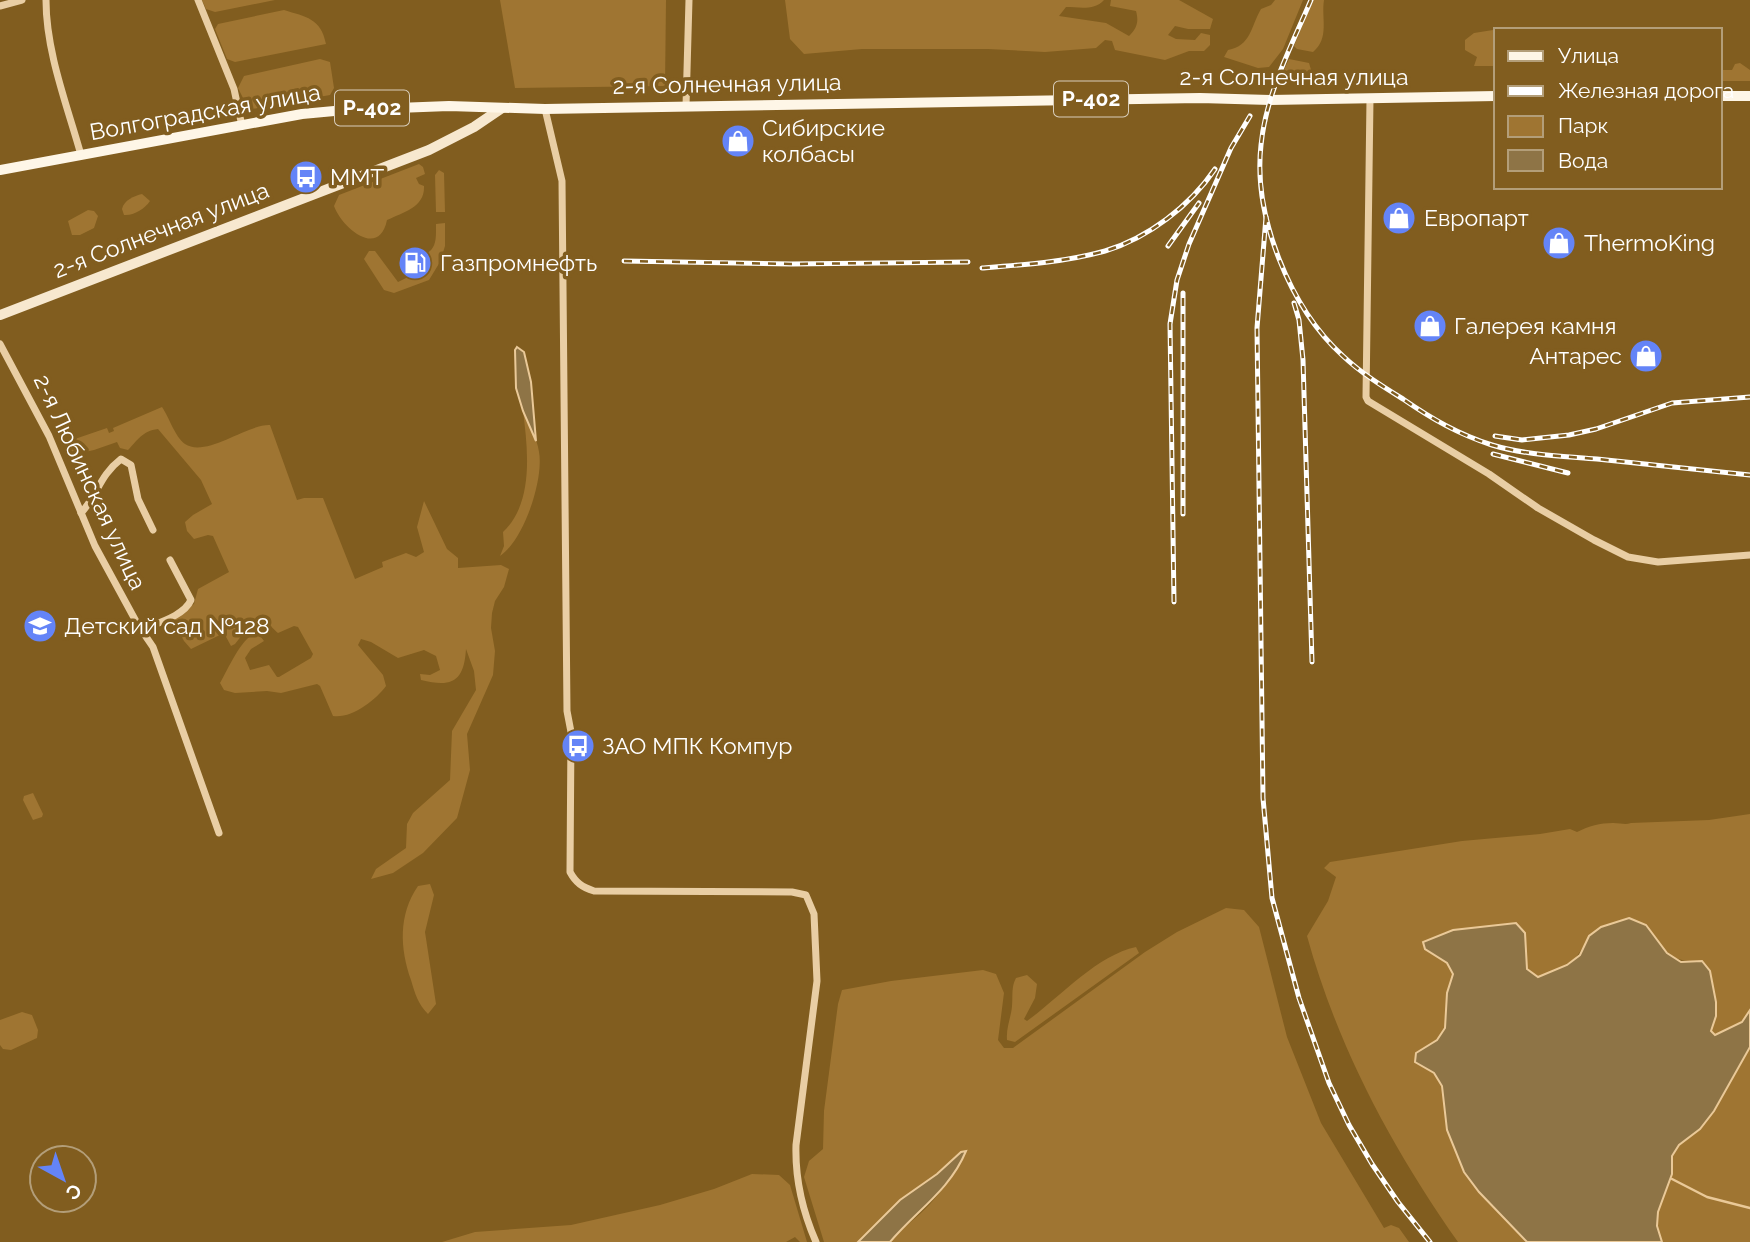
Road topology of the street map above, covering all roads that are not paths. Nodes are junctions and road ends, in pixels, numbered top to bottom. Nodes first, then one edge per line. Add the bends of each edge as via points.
1 (22, 0) edge
2 (45, 0) edge
3 (198, 0) edge
4 (689, 0) edge
5 (0, 6) edge
6 (1494, 96) edge
7 (1722, 96) edge
8 (1750, 96) edge
9 (1370, 99) junction
10 (686, 106) junction
11 (502, 108) junction
12 (545, 109) junction
13 (242, 125) junction
14 (81, 155) junction
15 (0, 170) edge
16 (0, 315) edge
17 (0, 344) edge
18 (81, 513) junction
19 (153, 530) dead end
20 (1750, 555) edge
21 (170, 560) dead end
22 (141, 630) junction
23 (219, 833) dead end
24 (816, 1242) edge

1 - 5 street
2 - 14 street via 57,71
3 - 13 street via 234,89
4 - 10 street
6 - 9 main road, 2-я Солнечная улица / Р-402
7 - 8 main road
9 - 10 main road, 2-я Солнечная улица / Р-402
9 - 20 street via 1368,401 1538,508 1628,557 1658,562
10 - 12 main road, 2-я Солнечная улица / Р-402
11 - 12 main road, 2-я Солнечная улица / Р-402
11 - 13 main road, Волгоградская улица / Р-402 via 345,110
11 - 16 main road, 2-я Солнечная улица via 429,149
12 - 24 street via 562,181 570,872 574,880 594,891 806,895 814,914 817,981 796,1168 799,1193
13 - 14 main road, Волгоградская улица / Р-402
14 - 15 main road, Волгоградская улица / Р-402
17 - 18 street, 2-я Любинская улица via 48,436
18 - 19 street via 102,477 121,459 131,465 138,499
18 - 22 street, 2-я Любинская улица
21 - 22 street via 191,600 184,609
22 - 23 street, 2-я Любинская улица via 157,658

